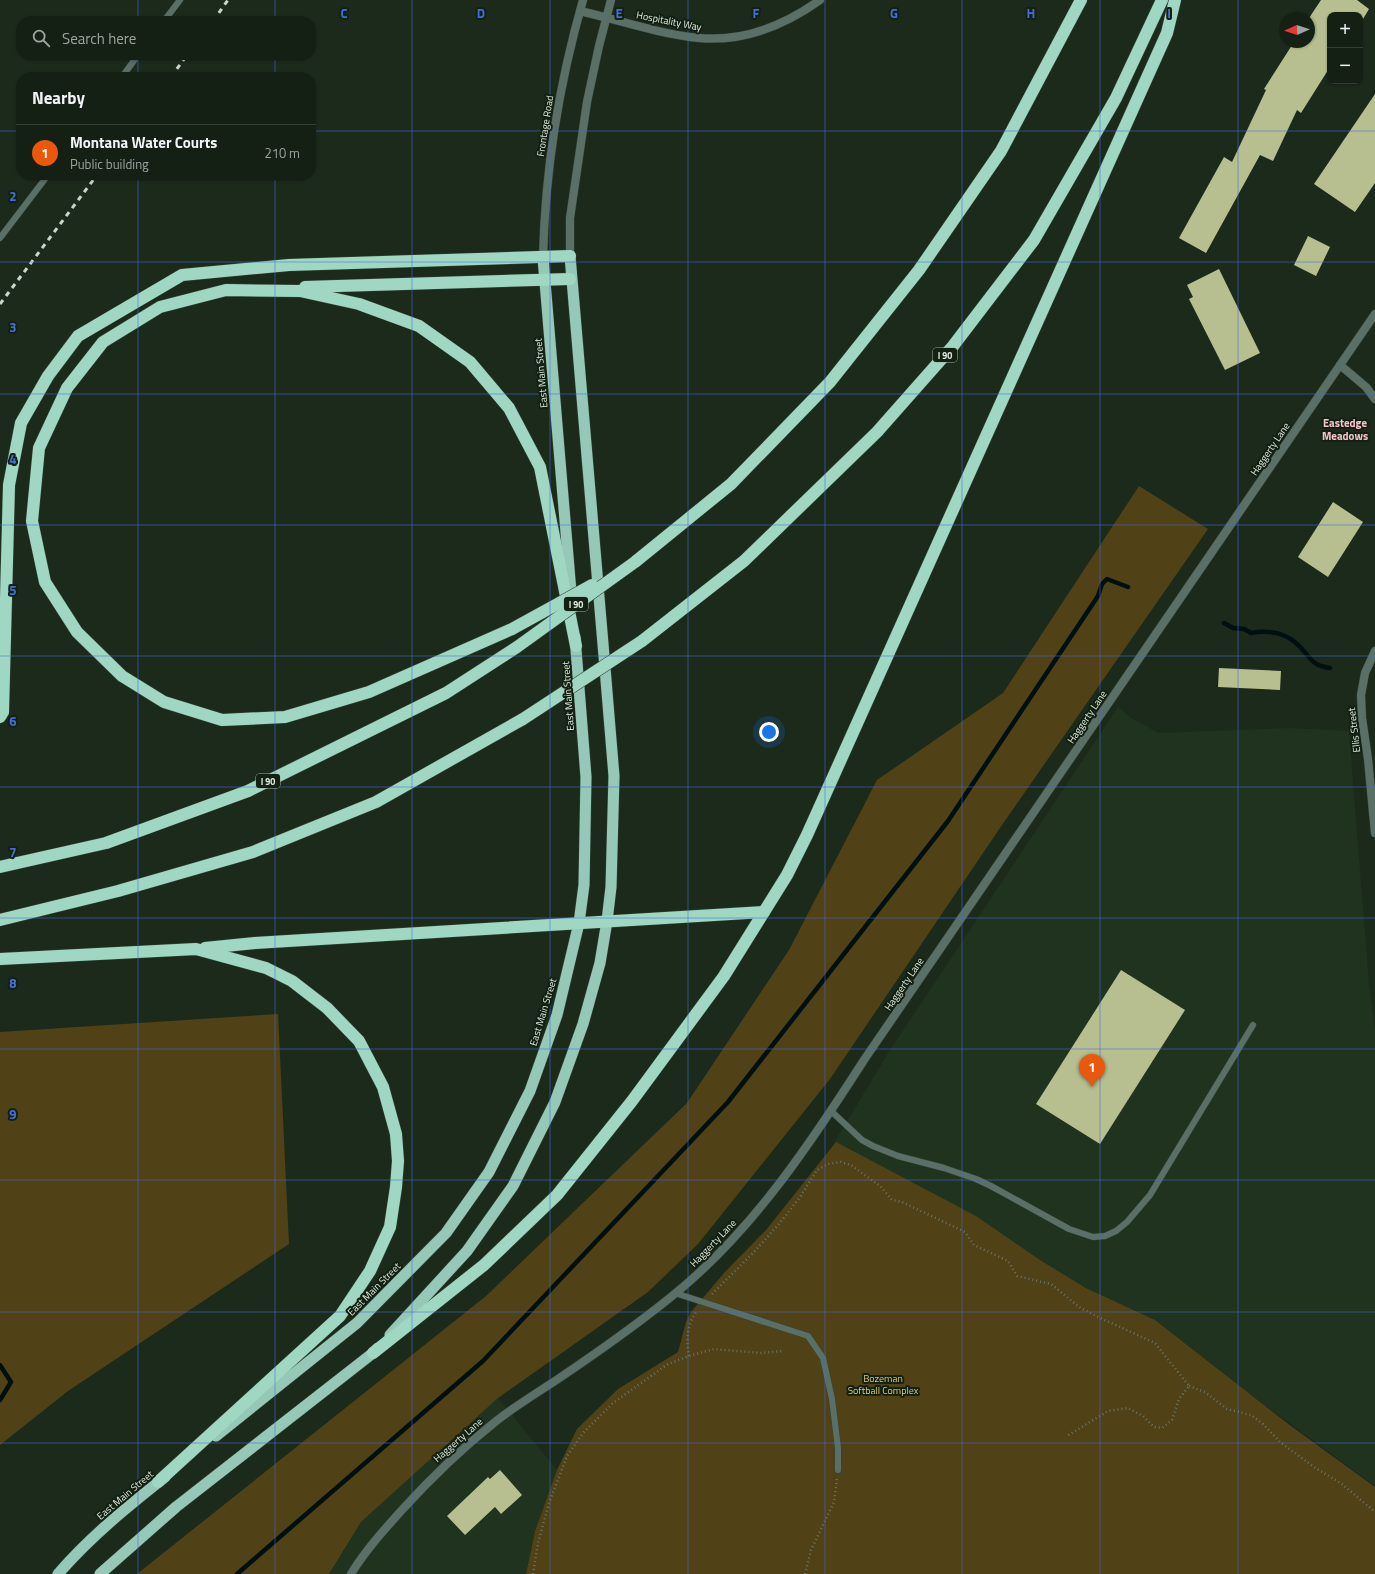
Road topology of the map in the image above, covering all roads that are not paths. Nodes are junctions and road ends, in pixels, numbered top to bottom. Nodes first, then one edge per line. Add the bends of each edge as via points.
1 (180, 0) edge
2 (583, 0) edge
3 (611, 0) edge
4 (820, 0) edge
5 (1081, 0) edge
6 (1162, 0) edge
7 (1175, 0) edge
8 (580, 11) junction
9 (168, 16) edge
10 (607, 17) junction
11 (134, 60) edge
12 (126, 72) edge
13 (44, 180) edge
14 (0, 238) edge
15 (570, 256) junction
16 (543, 258) junction
17 (545, 279) junction
18 (570, 279) junction
19 (226, 290) junction
20 (1375, 314) edge
21 (1340, 365) junction
22 (1375, 399) edge
23 (635, 562) junction
24 (576, 646) junction
25 (1375, 651) edge
26 (0, 717) edge
27 (1375, 833) edge
28 (0, 867) edge
29 (764, 912) junction
30 (0, 920) edge
31 (608, 921) junction
32 (579, 923) junction
33 (196, 949) junction
34 (0, 959) edge
35 (1253, 1025) dead end
36 (831, 1112) junction
37 (675, 1293) junction
38 (373, 1353) junction
39 (838, 1470) road end
40 (158, 1482) junction
41 (58, 1574) edge
42 (100, 1574) edge
43 (351, 1574) edge

1 - 9 lane
2 - 8 street, Frontage Road
3 - 10 street
4 - 10 street, Hospitality Way via 784,22 762,31 713,39 670,34
5 - 23 highway, I 90 via 1001,151 919,270 830,382 731,484
6 - 30 highway, I 90, bridge via 1116,98 1034,240 953,346 877,432 744,561 642,641 523,719 376,802 253,852 118,891
7 - 29 highway via 1167,33 813,821 787,874
8 - 10 street, Hospitality Way
8 - 16 street, Frontage Road via 557,113 544,217
10 - 15 street via 587,102 570,218
11 - 12 lane
13 - 14 lane
15 - 16 highway
15 - 18 highway
16 - 17 highway, East Main Street
16 - 26 highway via 289,265 182,275 78,336 48,376 21,423 9,485 3,712
17 - 18 highway
17 - 19 highway
17 - 24 highway, East Main Street
18 - 31 highway via 614,776
19 - 23 highway, bridge via 160,307 103,342 67,388 39,448 32,521 45,582 77,632 122,676 164,702 222,720 285,717 369,692 512,629
19 - 24 highway via 300,290 359,304 419,326 470,362 509,408 540,467
20 - 21 street, Haggerty Lane
21 - 22 street via 1366,387
21 - 36 street, Haggerty Lane via 864,1060
23 - 28 highway, I 90, bridge via 517,647 446,693 248,791 106,843
24 - 32 highway, East Main Street via 586,777 584,885
25 - 27 street, Ellis Street via 1365,673 1361,695
29 - 31 highway
29 - 38 highway via 724,976 632,1101 557,1195 484,1265
31 - 32 highway
31 - 38 highway via 600,963 573,1052 555,1102 513,1186 467,1251
32 - 33 highway
32 - 40 highway, East Main Street via 557,1015 530,1091 489,1172 446,1233 357,1323
33 - 34 highway
33 - 40 highway via 266,968 292,981 326,1008 359,1041 383,1087 396,1134 397,1180 390,1227 370,1270 340,1316
35 - 36 lane via 1150,1195 1127,1222 1105,1236 1081,1234 976,1179 873,1146 862,1140
36 - 37 street, Haggerty Lane via 798,1159 754,1213 718,1254
37 - 39 lane via 808,1336 825,1365 832,1399
37 - 43 street, Haggerty Lane via 571,1370 496,1421 459,1452 382,1532
38 - 42 highway via 176,1507
40 - 41 highway, East Main Street via 106,1525

